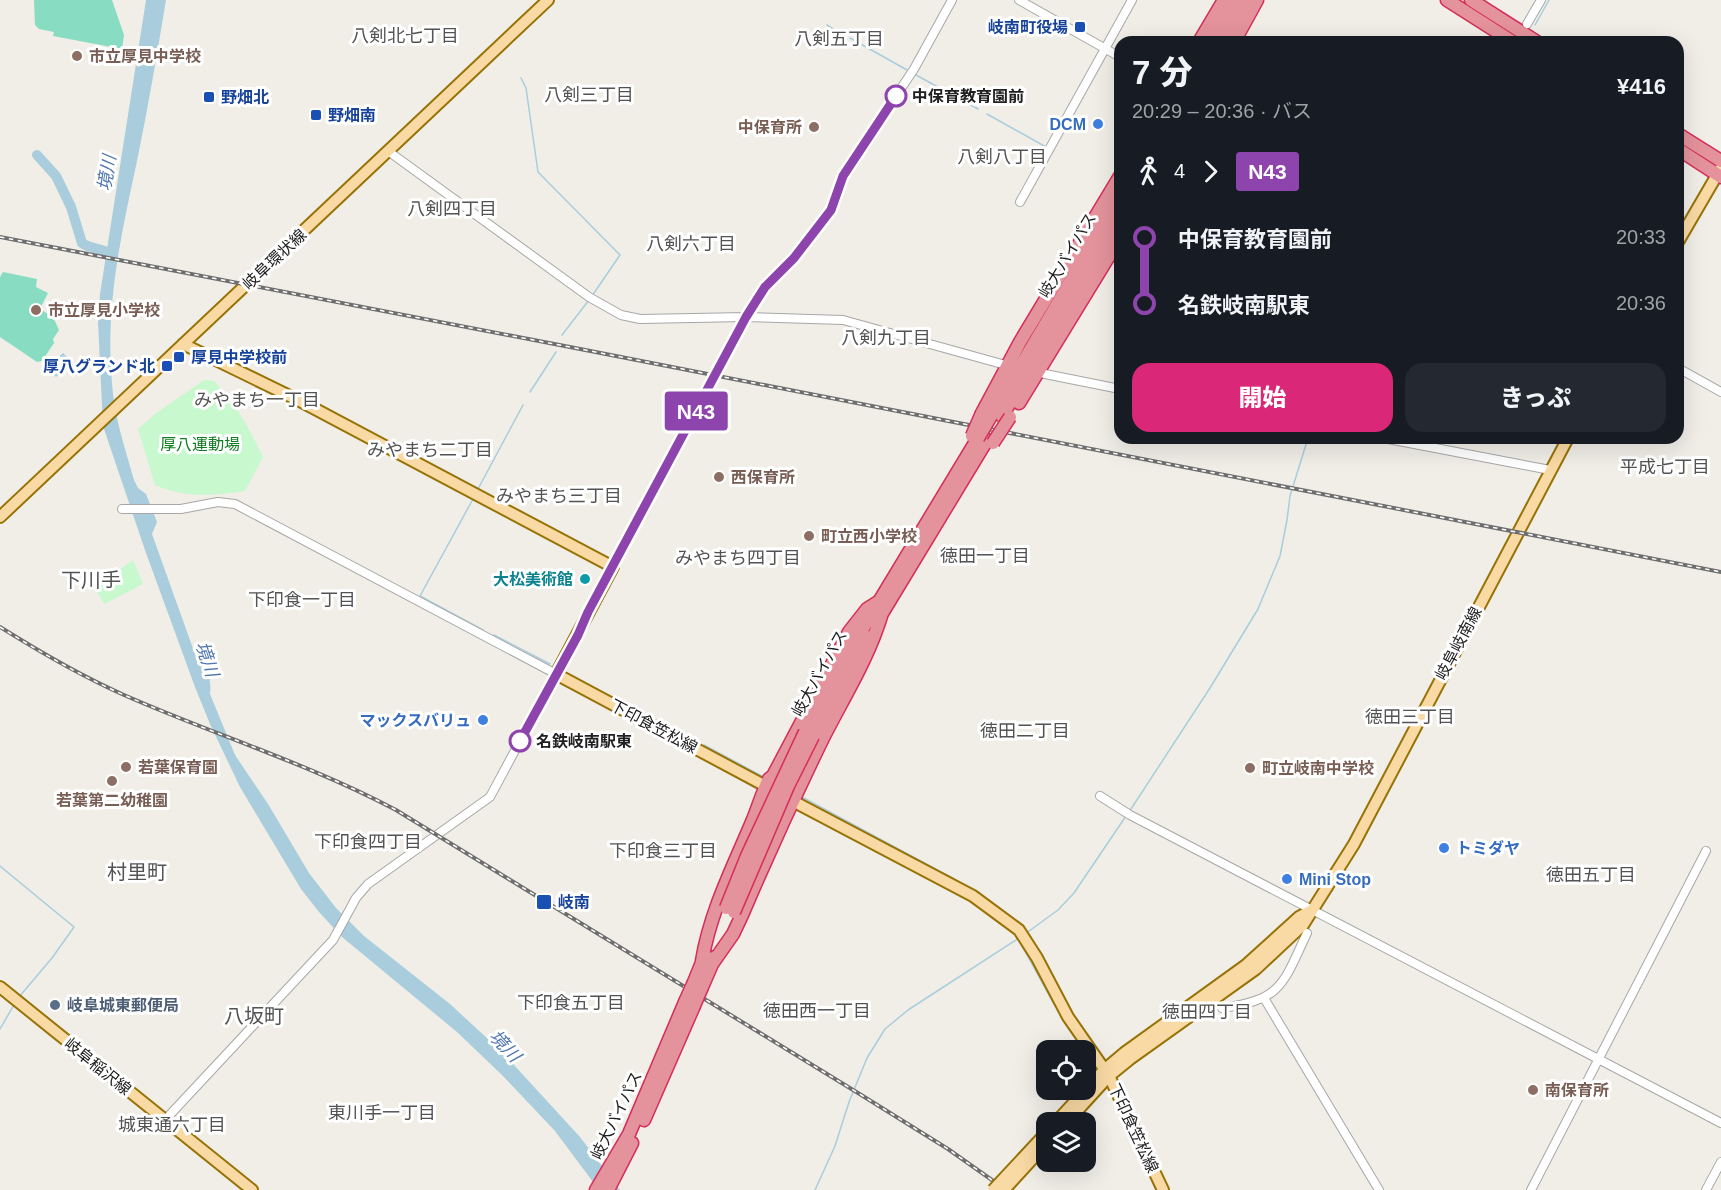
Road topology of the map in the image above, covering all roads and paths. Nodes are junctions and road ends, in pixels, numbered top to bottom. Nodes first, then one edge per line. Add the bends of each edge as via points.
1 (548, 0) edge
2 (952, 0) edge
3 (1019, 0) edge
4 (1132, 0) edge
5 (1224, 0) edge
6 (1237, 0) edge
7 (1438, 0) edge
8 (1471, 0) edge
9 (1541, 0) edge
10 (1449, 1) edge
11 (1254, 2) edge
12 (1527, 24) dead end
13 (1203, 36) edge
14 (1216, 36) edge
15 (1227, 36) edge
16 (1237, 36) edge
17 (1504, 36) edge
18 (1528, 36) edge
19 (1106, 49) junction
20 (1114, 54) edge
21 (1684, 138) edge
22 (388, 151) junction
23 (1684, 152) edge
24 (1721, 161) edge
25 (1720, 173) edge
26 (1114, 186) edge
27 (1020, 202) dead end
28 (1114, 209) edge
29 (1114, 226) edge
30 (1684, 232) edge
31 (1114, 247) edge
32 (785, 266) dead end
33 (1064, 302) junction
34 (746, 317) junction
35 (183, 344) junction
36 (1002, 364) dead end
37 (1684, 371) edge
38 (1045, 374) dead end
39 (1114, 388) edge
40 (1721, 392) edge
41 (996, 415) junction
42 (982, 440) junction
43 (1414, 444) edge
44 (1565, 444) edge
45 (1550, 470) junction
46 (124, 509) dead end
47 (0, 517) edge
48 (613, 567) junction
49 (880, 607) junction
50 (556, 674) junction
51 (765, 786) junction
52 (1100, 796) dead end
53 (794, 801) junction
54 (1706, 851) dead end
55 (730, 910) junction
56 (1312, 910) junction
57 (1307, 933) dead end
58 (707, 962) junction
59 (0, 987) edge
60 (1264, 998) junction
61 (1222, 1008) dead end
62 (1599, 1059) junction
63 (1107, 1073) junction
64 (1069, 1112) edge
65 (165, 1120) junction
66 (1721, 1123) edge
67 (1036, 1144) edge
68 (1036, 1155) edge
69 (1721, 1162) edge
70 (599, 1189) edge
71 (252, 1190) edge
72 (993, 1190) edge
73 (1004, 1190) edge
74 (1162, 1190) edge
75 (1378, 1190) edge
76 (1531, 1190) edge
77 (1706, 1190) edge

1 - 22 main road, 岐阜環状線
2 - 32 street via 914,69 843,176 831,210
3 - 19 street
4 - 19 street
5 - 13 highway
6 - 14 highway
7 - 10 highway
8 - 18 highway
9 - 12 street
10 - 17 highway
11 - 15 highway
11 - 16 highway
19 - 20 street
19 - 27 street
21 - 24 highway
22 - 34 street via 589,297 621,315 640,319
22 - 35 main road, 岐阜環状線
23 - 25 highway
25 - 30 main road
26 - 41 highway via 1020,342
28 - 33 highway, 岐大バイパス
29 - 33 highway, 岐大バイパス
31 - 41 highway
33 - 41 highway, 岐大バイパス
34 - 36 street via 843,320
34 - 48 street
35 - 47 main road, 岐阜環状線
35 - 48 main road via 300,401
37 - 40 street
38 - 39 street
41 - 42 highway, 岐大バイパス
41 - 42 highway, bridge
42 - 49 highway, 岐大バイパス
43 - 45 street
44 - 45 main road, 岐阜岐南線
45 - 56 main road, 岐阜岐南線 via 1353,844
46 - 50 street via 235,504
48 - 50 main road
49 - 51 highway via 867,609 849,632
49 - 53 highway via 876,632 860,671
49 - 55 highway, 岐大バイパス, bridge via 809,734
50 - 51 main road, 下印食笠松線
50 - 65 street via 486,802 368,884 337,934
51 - 53 main road, 下印食笠松線
51 - 55 highway
52 - 56 street
53 - 55 highway via 773,843
53 - 63 main road, 下印食笠松線 via 973,896 1023,935 1068,1017
54 - 62 street
55 - 58 highway, 岐大バイパス
55 - 58 highway via 707,934
56 - 62 street
56 - 63 main road, 岐阜岐南線 via 1303,925 1256,969
57 - 60 street via 1282,983
58 - 70 highway, 岐大バイパス, bridge via 632,1137
59 - 65 main road, 岐阜稲沢線
60 - 61 street
60 - 75 street
62 - 66 street
62 - 76 street
63 - 64 main road, 岐阜岐南線
63 - 74 main road, 下印食笠松線
65 - 71 main road, 岐阜稲沢線
67 - 72 main road, bridge
68 - 73 main road, bridge
69 - 77 street

